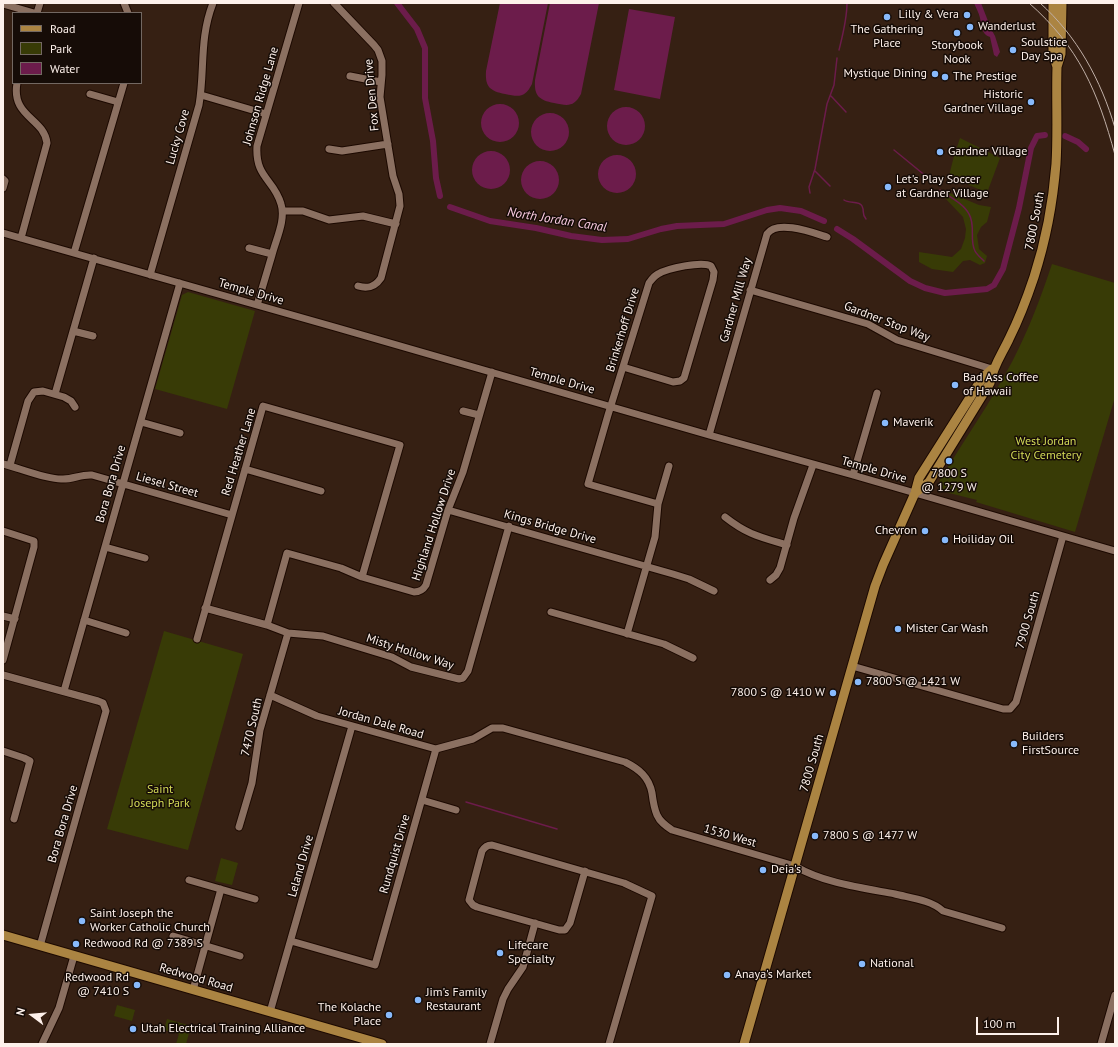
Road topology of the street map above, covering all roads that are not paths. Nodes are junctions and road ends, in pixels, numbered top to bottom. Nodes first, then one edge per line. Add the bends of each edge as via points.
1 (213, 3) edge
2 (299, 3) edge
3 (334, 3) edge
4 (1053, 3) edge
5 (1062, 3) edge
6 (3, 4) edge
7 (32, 12) edge
8 (1057, 67) junction
9 (350, 76) dead end
10 (381, 82) junction
11 (17, 84) edge
12 (124, 84) edge
13 (90, 94) dead end
14 (201, 95) junction
15 (118, 102) junction
16 (266, 114) junction
17 (388, 144) junction
18 (329, 149) dead end
19 (3, 179) edge
20 (3, 188) edge
21 (283, 211) junction
22 (396, 224) junction
23 (3, 233) edge
24 (827, 237) dead end
25 (21, 238) junction
26 (249, 248) dead end
27 (74, 253) junction
28 (272, 254) junction
29 (94, 258) junction
30 (150, 275) junction
31 (180, 283) junction
32 (358, 286) dead end
33 (750, 290) junction
34 (258, 305) junction
35 (73, 331) junction
36 (93, 336) dead end
37 (623, 367) junction
38 (992, 370) junction
39 (492, 372) junction
40 (877, 393) dead end
41 (55, 394) junction
42 (611, 406) junction
43 (75, 407) dead end
44 (462, 411) dead end
45 (479, 415) junction
46 (141, 422) junction
47 (180, 433) dead end
48 (709, 435) junction
49 (6, 464) edge
50 (813, 465) junction
51 (669, 466) dead end
52 (245, 470) junction
53 (853, 474) junction
54 (123, 484) junction
55 (321, 491) dead end
56 (915, 493) junction
57 (658, 504) junction
58 (448, 510) junction
59 (232, 515) junction
60 (725, 517) dead end
61 (509, 526) junction
62 (3, 531) edge
63 (1063, 536) junction
64 (787, 545) junction
65 (105, 547) junction
66 (1115, 551) edge
67 (145, 558) dead end
68 (647, 566) junction
69 (362, 577) junction
70 (770, 580) dead end
71 (714, 591) dead end
72 (205, 608) junction
73 (551, 612) dead end
74 (3, 616) edge
75 (15, 619) junction
76 (84, 620) junction
77 (267, 625) junction
78 (126, 633) dead end
79 (288, 633) junction
80 (627, 634) junction
81 (197, 639) dead end
82 (693, 658) dead end
83 (3, 660) edge
84 (852, 666) junction
85 (3, 675) edge
86 (64, 691) junction
87 (270, 694) junction
88 (352, 726) junction
89 (487, 730) joint
90 (436, 749) junction
91 (3, 751) edge
92 (422, 800) junction
93 (456, 810) dead end
94 (14, 819) dead end
95 (239, 827) dead end
96 (795, 866) junction
97 (585, 871) junction
98 (188, 880) dead end
99 (221, 889) junction
100 (255, 899) dead end
101 (535, 923) junction
102 (1002, 928) dead end
103 (3, 935) edge
104 (173, 936) dead end
105 (291, 941) junction
106 (40, 946) junction
107 (205, 946) junction
108 (74, 956) junction
109 (240, 956) dead end
110 (193, 990) junction
111 (1115, 995) edge
112 (270, 1012) junction
113 (42, 1044) edge
114 (382, 1044) edge
115 (490, 1044) edge
116 (609, 1044) edge
117 (744, 1044) edge
118 (1101, 1044) edge

1 - 14 street, Lucky Cove via 203,40
2 - 16 street, Johnson Ridge Lane
3 - 10 street, Fox Den Drive via 378,50 383,67
4 - 8 main road, 7800 South via 1052,54
5 - 8 main road, 7800 South via 1061,54
6 - 7 street
8 - 38 main road, 7800 South via 1055,171 1046,235 1024,306
9 - 10 street
10 - 17 street, Fox Den Drive via 380,97
11 - 25 street via 17,102 44,134 47,143
12 - 15 street
13 - 15 street
14 - 16 street
14 - 30 street, Lucky Cove
15 - 27 street
16 - 21 street, Johnson Ridge Lane via 256,157 261,172 278,196
17 - 18 street via 342,151
17 - 22 street, Fox Den Drive via 400,199
19 - 20 street
21 - 22 street via 304,211 329,220 364,216
21 - 28 street
22 - 32 street, Fox Den Drive via 381,278 371,287
23 - 25 street, Temple Drive
24 - 33 street, Gardner Mill Way via 798,229 771,229 765,237
25 - 27 street, Temple Drive
26 - 28 street
27 - 29 street, Temple Drive
28 - 34 street
29 - 30 street, Temple Drive
29 - 35 street
30 - 31 street, Temple Drive
31 - 34 street, Temple Drive
31 - 46 street, Bora Bora Drive
33 - 38 street, Gardner Stop Way via 868,324 897,340
33 - 48 street, Gardner Mill Way
34 - 39 street, Temple Drive
35 - 36 street
35 - 41 street
37 - 37 street, Brinkerhoff Drive via 673,382 684,378 713,280 713,268 702,264 670,269 654,277 646,291
37 - 42 street, Brinkerhoff Drive
38 - 56 main road, 7800 South via 990,383 929,482
39 - 42 street, Temple Drive
39 - 45 street, Highland Hollow Drive
40 - 53 street
41 - 43 street via 71,401
41 - 49 street via 42,391 32,394
42 - 48 street, Temple Drive
42 - 57 street, Brinkerhoff Drive via 588,484
44 - 45 street
45 - 58 street, Highland Hollow Drive via 463,472
46 - 47 street
46 - 54 street, Bora Bora Drive
48 - 50 street, Temple Drive
49 - 54 street, Liesel Street via 60,479 86,475
50 - 53 street, Temple Drive
50 - 64 street
51 - 57 street
52 - 55 street
52 - 59 street, Red Heather Lane
52 - 69 street, Red Heather Lane via 263,406 400,445
53 - 56 street, Temple Drive
54 - 59 street, Liesel Street
54 - 65 street, Bora Bora Drive
56 - 63 street, Temple Drive
56 - 84 main road, 7800 South via 882,565
57 - 68 street via 655,537
58 - 61 street, Kings Bridge Drive
58 - 69 street, Highland Hollow Drive via 426,585 421,591 414,592
59 - 72 street, Red Heather Lane
60 - 64 street via 752,535
61 - 68 street, Kings Bridge Drive
61 - 79 street, Misty Hollow Way via 468,671 463,678 453,678 411,667 392,656 323,636
62 - 75 street via 34,541 32,558
63 - 66 street, Temple Drive
63 - 84 street, 7900 South via 1016,702 1010,709
64 - 70 street via 778,572
65 - 67 street
65 - 76 street, Bora Bora Drive
68 - 71 street, Kings Bridge Drive via 689,579
68 - 80 street
69 - 77 street, Highland Hollow Drive via 341,568 287,553
72 - 77 street
72 - 81 street, Red Heather Lane
73 - 80 street
74 - 75 street
75 - 83 street
76 - 78 street
76 - 86 street, Bora Bora Drive
77 - 79 street
79 - 87 street, 7470 South
80 - 82 street via 664,644
84 - 96 main road, 7800 South
85 - 86 street
86 - 106 street, Bora Bora Drive via 103,703 106,715
87 - 88 street, Jordan Dale Road via 307,712
87 - 95 street, 7470 South via 258,740 252,783
88 - 90 street, Jordan Dale Road
88 - 105 street, Leland Drive
89 - 90 street, Jordan Dale Road via 473,739
89 - 96 street, 1530 West via 510,729 625,762 644,775 650,784 658,816 672,830
90 - 92 street, Rundquist Drive
91 - 94 street via 30,761
92 - 93 street
92 - 105 street, Rundquist Drive via 375,965
96 - 102 street, 1530 West via 806,873 858,888 914,898 937,905 943,911
96 - 117 main road, 7800 South
97 - 101 street via 570,923 565,930
97 - 101 street via 492,845 482,851 470,896 471,903 477,907
97 - 116 street via 624,883 652,896
98 - 99 street
99 - 100 street
99 - 107 street
101 - 115 street via 522,967 503,999
103 - 106 main road, Redwood Road
104 - 107 street
105 - 112 street, Leland Drive
106 - 108 main road, Redwood Road
107 - 109 street
107 - 110 street
108 - 110 main road, Redwood Road
108 - 113 street via 59,1008
110 - 112 main road, Redwood Road
111 - 118 street
112 - 114 main road, Redwood Road

